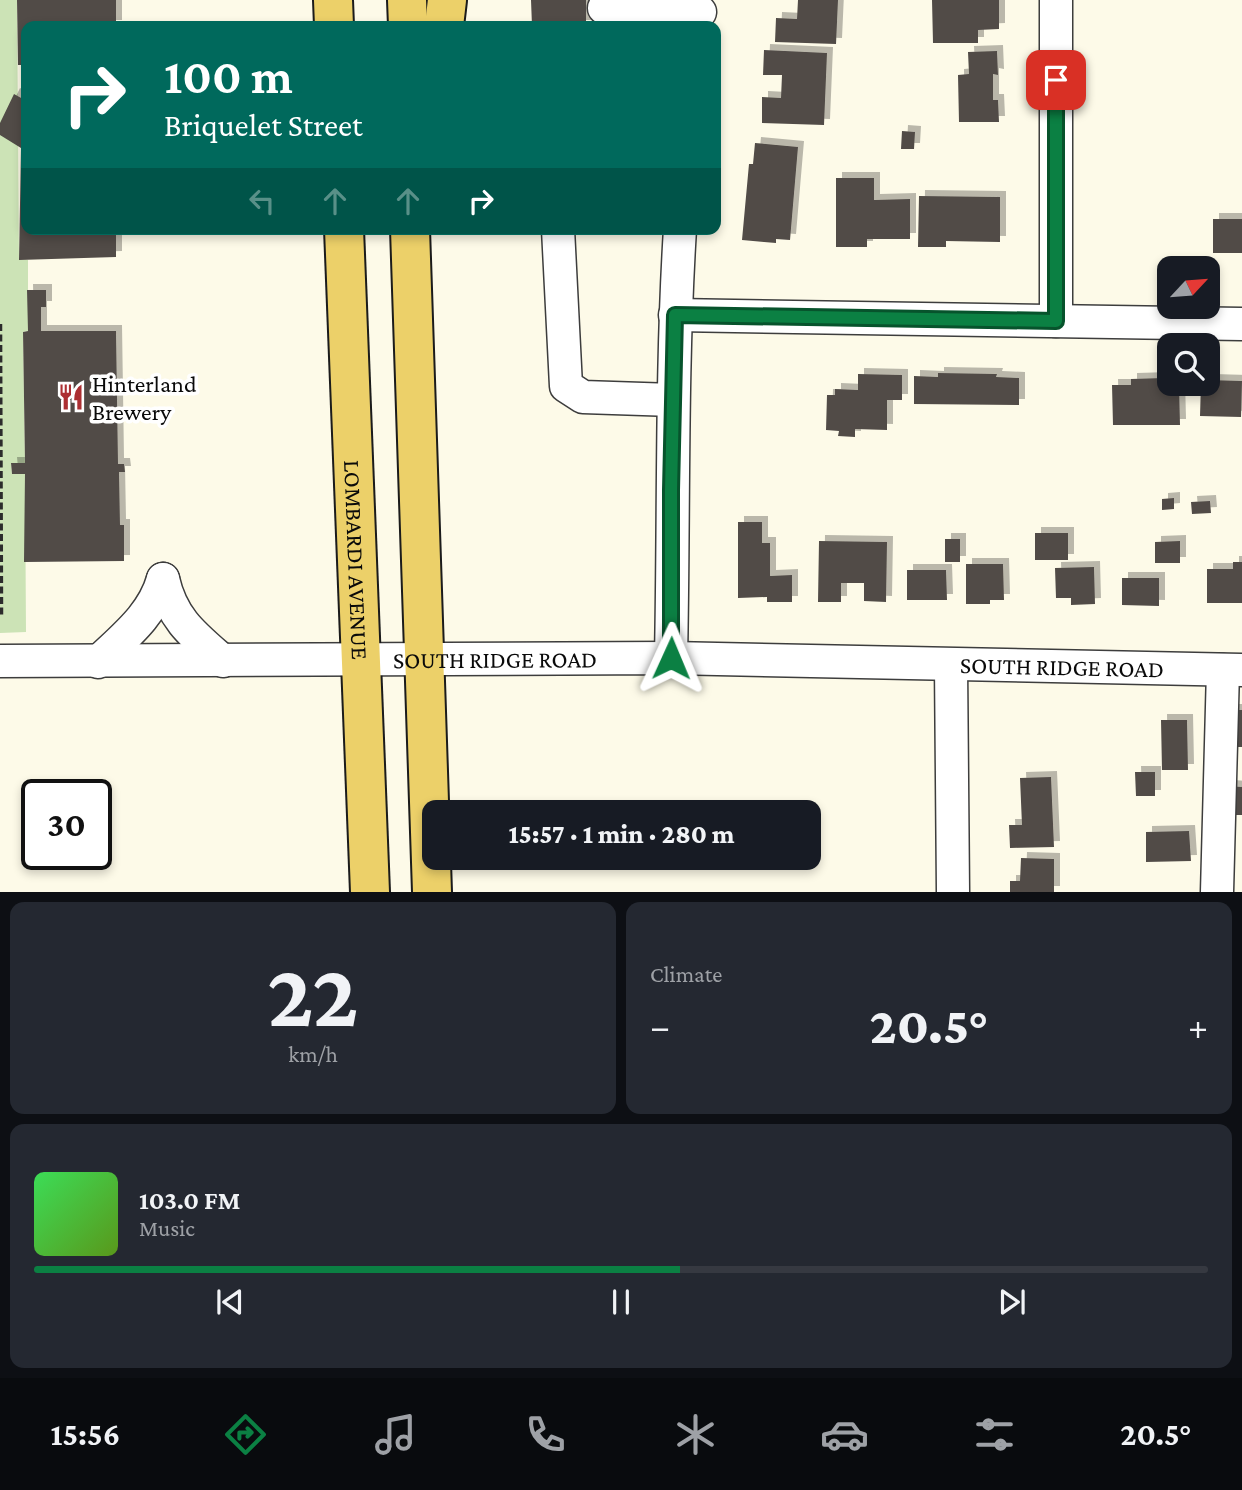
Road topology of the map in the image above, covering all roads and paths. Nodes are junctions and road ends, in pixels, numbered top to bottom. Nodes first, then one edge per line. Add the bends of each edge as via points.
1 (407, 0) edge
2 (447, 0) edge
3 (1056, 0) edge
4 (604, 8) dead end
5 (700, 13) edge
6 (408, 21) edge
7 (445, 21) edge
8 (344, 235) edge
9 (410, 235) edge
10 (558, 235) edge
11 (680, 235) edge
12 (675, 315) junction
13 (1056, 321) junction
14 (1242, 324) edge
15 (0, 326) edge
16 (673, 400) junction
17 (1, 614) edge
18 (671, 658) junction
19 (425, 660) junction
20 (0, 661) edge
21 (223, 661) junction
22 (362, 661) junction
23 (98, 662) junction
24 (951, 665) junction
25 (1233, 670) edge
26 (370, 891) edge
27 (432, 891) edge
28 (953, 891) edge
29 (1217, 891) edge

1 - 6 main road
2 - 7 main road
3 - 13 street
4 - 5 street via 645,6
8 - 22 main road, LOMBARDI AVENUE
9 - 19 main road
10 - 16 street via 566,386 583,397
11 - 12 street
12 - 13 street
12 - 16 street
13 - 14 street
15 - 17 path
16 - 18 street
18 - 19 street, SOUTH RIDGE ROAD
18 - 24 street, SOUTH RIDGE ROAD
19 - 22 street, SOUTH RIDGE ROAD
19 - 27 main road
20 - 23 street, SOUTH RIDGE ROAD
21 - 22 street, SOUTH RIDGE ROAD
21 - 23 street, SOUTH RIDGE ROAD
21 - 23 street via 179,619 163,579 149,611
22 - 26 main road, LOMBARDI AVENUE
24 - 25 street, SOUTH RIDGE ROAD
24 - 28 street
25 - 29 street

